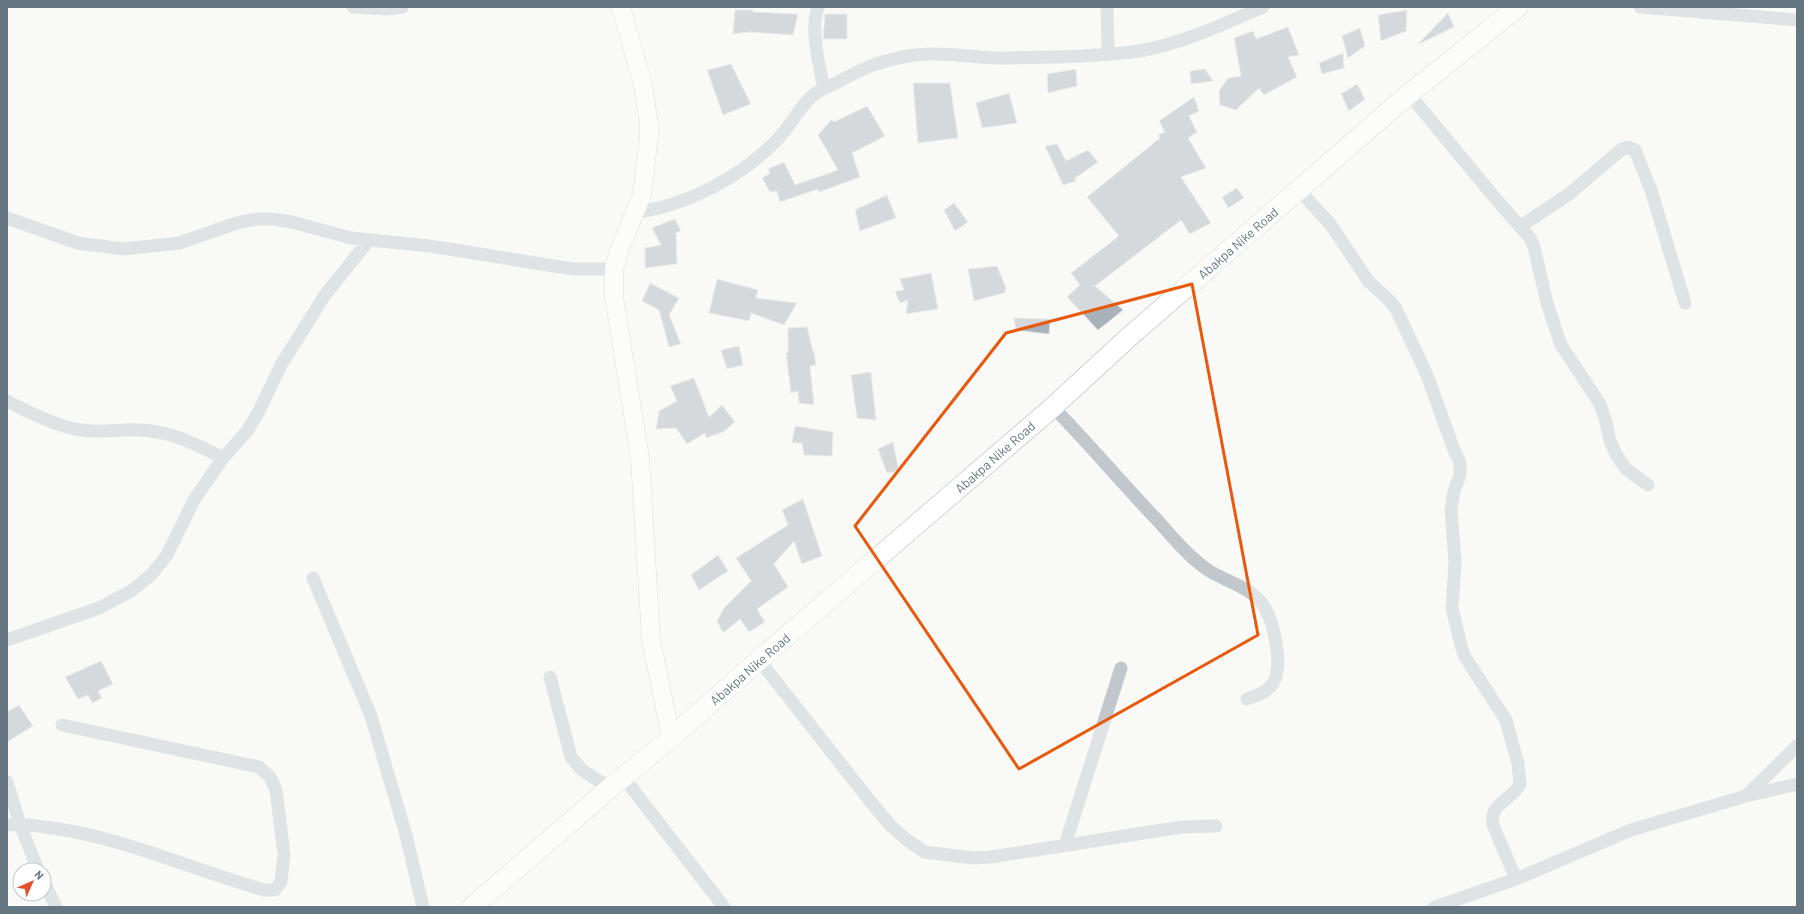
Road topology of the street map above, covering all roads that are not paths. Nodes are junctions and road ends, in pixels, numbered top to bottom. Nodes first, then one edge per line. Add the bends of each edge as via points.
1 (353, 7) edge
2 (402, 7) edge
3 (621, 7) edge
4 (818, 7) edge
5 (1107, 7) edge
6 (1262, 7) edge
7 (1518, 7) edge
8 (1640, 7) edge
9 (1797, 20) edge
10 (1108, 54) junction
11 (824, 88) junction
12 (1409, 94) junction
13 (1299, 190) junction
14 (635, 214) junction
15 (7, 218) edge
16 (1521, 226) junction
17 (368, 240) junction
18 (614, 269) junction
19 (1685, 303) dead end
20 (7, 401) edge
21 (1053, 407) junction
22 (223, 458) junction
23 (1648, 485) dead end
24 (313, 578) dead end
25 (7, 640) edge
26 (759, 660) junction
27 (1121, 668) dead end
28 (550, 677) dead end
29 (1247, 699) dead end
30 (62, 725) dead end
31 (671, 738) junction
32 (1797, 746) edge
33 (7, 782) edge
34 (617, 783) junction
35 (1797, 784) edge
36 (1746, 796) junction
37 (13, 824) edge
38 (1216, 826) dead end
39 (1065, 845) junction
40 (34, 862) edge
41 (1516, 879) junction
42 (423, 907) edge
43 (472, 907) edge
44 (724, 907) edge
45 (1435, 907) edge

1 - 2 street
3 - 14 street via 643,85 649,124 642,195
4 - 11 street via 817,58
5 - 10 street
6 - 10 street via 1225,24 1158,47
7 - 12 main road, Abakpa Nike Road
8 - 9 street
10 - 11 street via 992,58 920,54 878,64
11 - 14 street via 808,100 781,135 767,148 720,183 665,207
12 - 13 main road, Abakpa Nike Road
12 - 16 street
13 - 21 main road, Abakpa Nike Road via 1129,337
13 - 41 street via 1332,225 1369,282 1396,309 1427,375 1460,462 1460,475 1451,510 1455,562 1452,608 1465,658 1506,720 1510,731 1520,784 1518,790 1496,808 1492,817
14 - 18 street
15 - 17 street via 78,243 123,249 179,243 255,219 292,222
16 - 19 street via 1569,194 1622,149 1628,147 1635,150 1651,190
16 - 23 street via 1534,247 1546,303 1561,345 1600,404 1616,454 1626,468
17 - 18 street via 429,246 573,269
17 - 22 street via 325,295 281,365 247,431
18 - 31 street via 615,312 640,458 651,639
20 - 22 street via 44,418 82,430 164,432
21 - 26 main road, Abakpa Nike Road
21 - 29 street via 1193,558 1207,569 1256,596 1264,606 1271,620 1278,655 1276,677 1271,686 1262,693
22 - 25 street via 194,500 167,555 151,575 131,591 99,608
24 - 42 street via 371,716 406,835
26 - 31 main road, Abakpa Nike Road
26 - 39 street via 890,825 925,852 972,858
27 - 39 street
28 - 34 street via 571,757 582,770
30 - 37 street via 259,767 270,777 276,790 284,854 282,882 275,890 264,890 81,832
31 - 34 main road, Abakpa Nike Road
32 - 36 street
33 - 37 street
34 - 43 main road, Abakpa Nike Road
34 - 44 street
35 - 36 street
36 - 41 street via 1631,830
37 - 40 street
38 - 39 street via 1182,827
41 - 45 street

